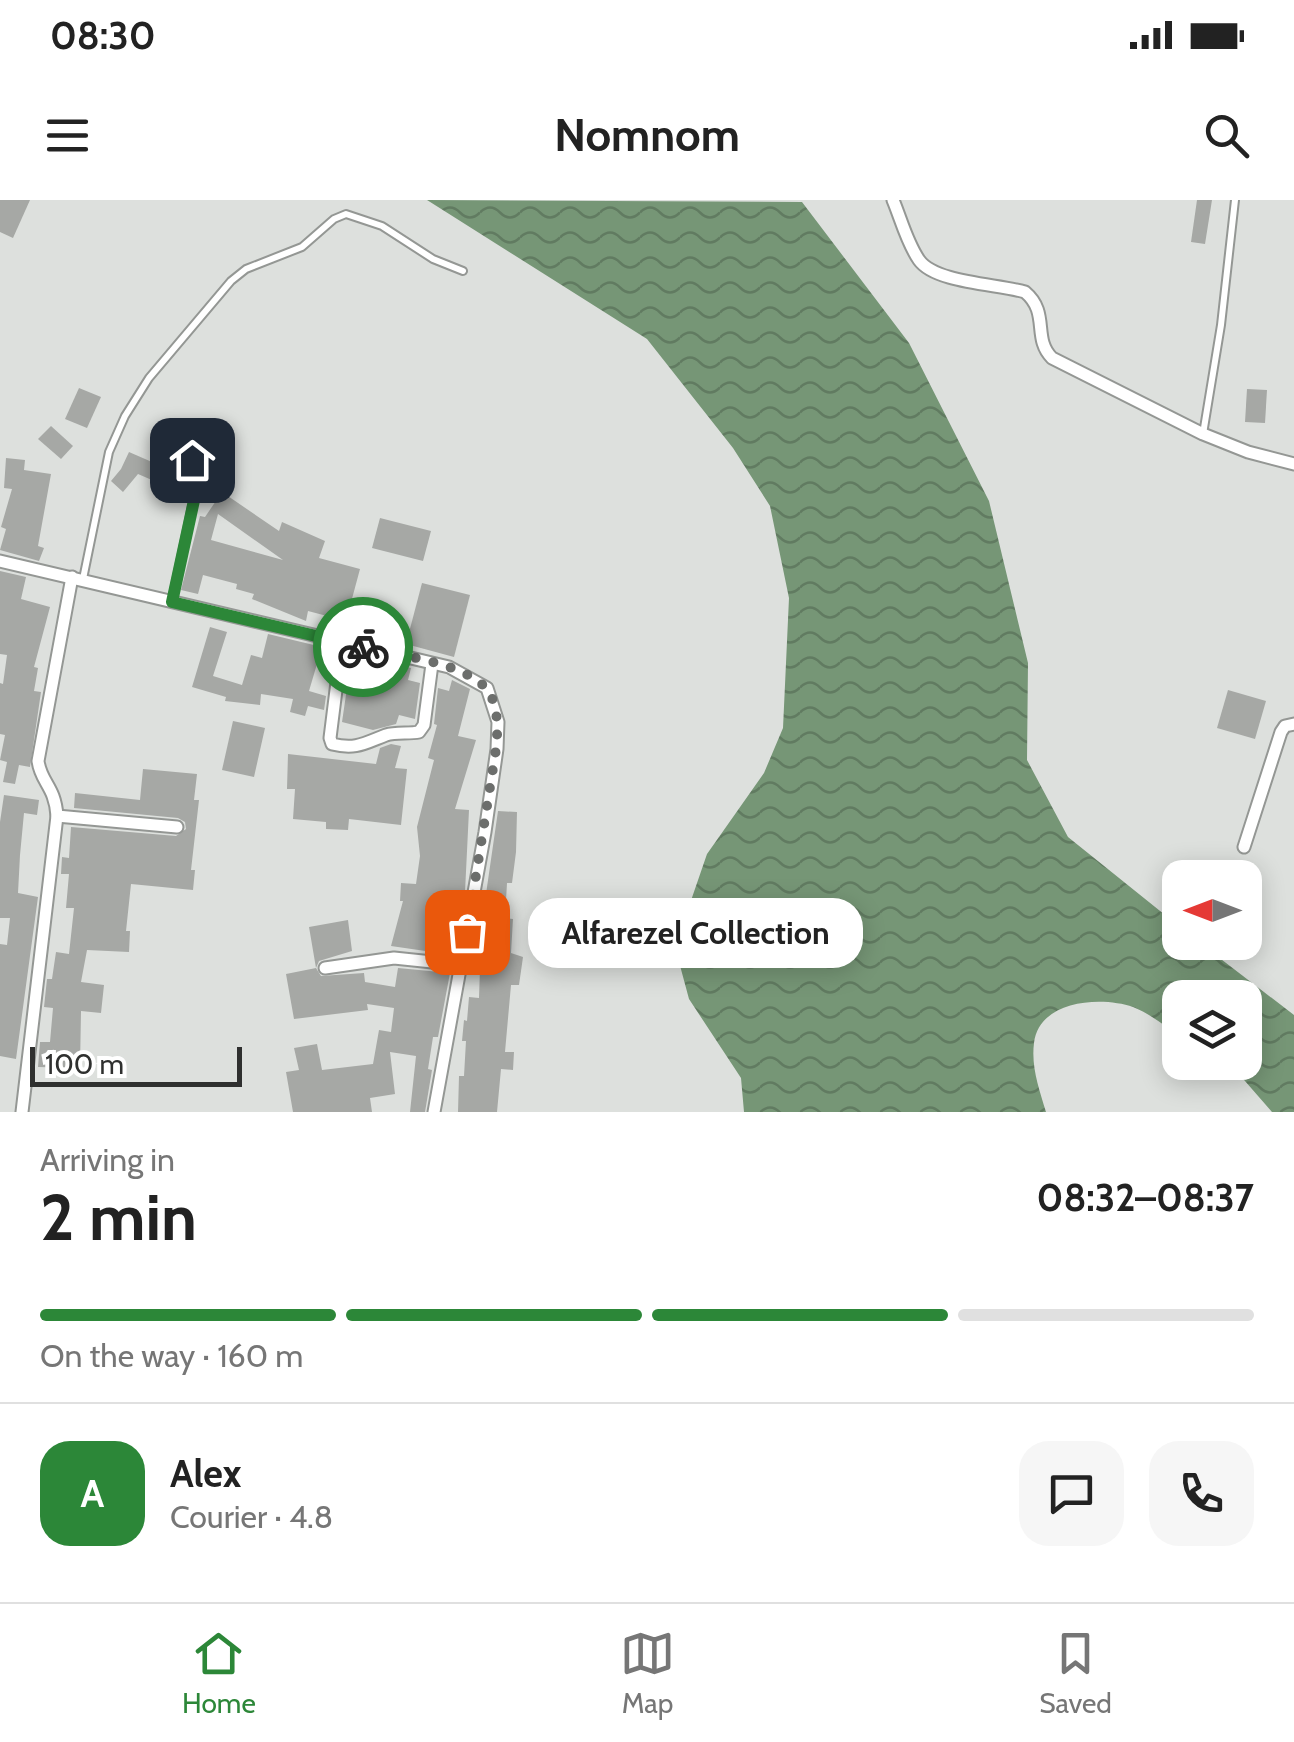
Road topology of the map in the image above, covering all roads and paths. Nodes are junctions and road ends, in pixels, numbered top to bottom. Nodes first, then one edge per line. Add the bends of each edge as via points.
1 (894, 200) edge
2 (1235, 200) edge
3 (463, 271) dead end
4 (1203, 434) junction
5 (179, 453) dead end
6 (1294, 464) edge
7 (0, 561) edge
8 (78, 578) junction
9 (172, 602) junction
10 (342, 642) junction
11 (432, 664) junction
12 (1294, 724) edge
13 (57, 816) junction
14 (177, 827) dead end
15 (1244, 847) dead end
16 (461, 966) junction
17 (324, 968) dead end
18 (22, 1112) edge
19 (434, 1112) edge

1 - 4 street via 922,265 1025,292 1039,308 1043,344 1052,358
2 - 4 lane
3 - 8 lane via 346,214 302,246 246,268 159,366 120,426
4 - 6 street
5 - 9 lane via 198,473
7 - 8 street
8 - 9 street
8 - 13 street via 38,761 54,791
9 - 10 street
10 - 11 street
10 - 11 street via 330,738 348,748 420,732
11 - 16 street via 486,688 498,722
12 - 15 street via 1280,732
13 - 14 street
13 - 18 street
16 - 17 street via 394,958
16 - 19 street

